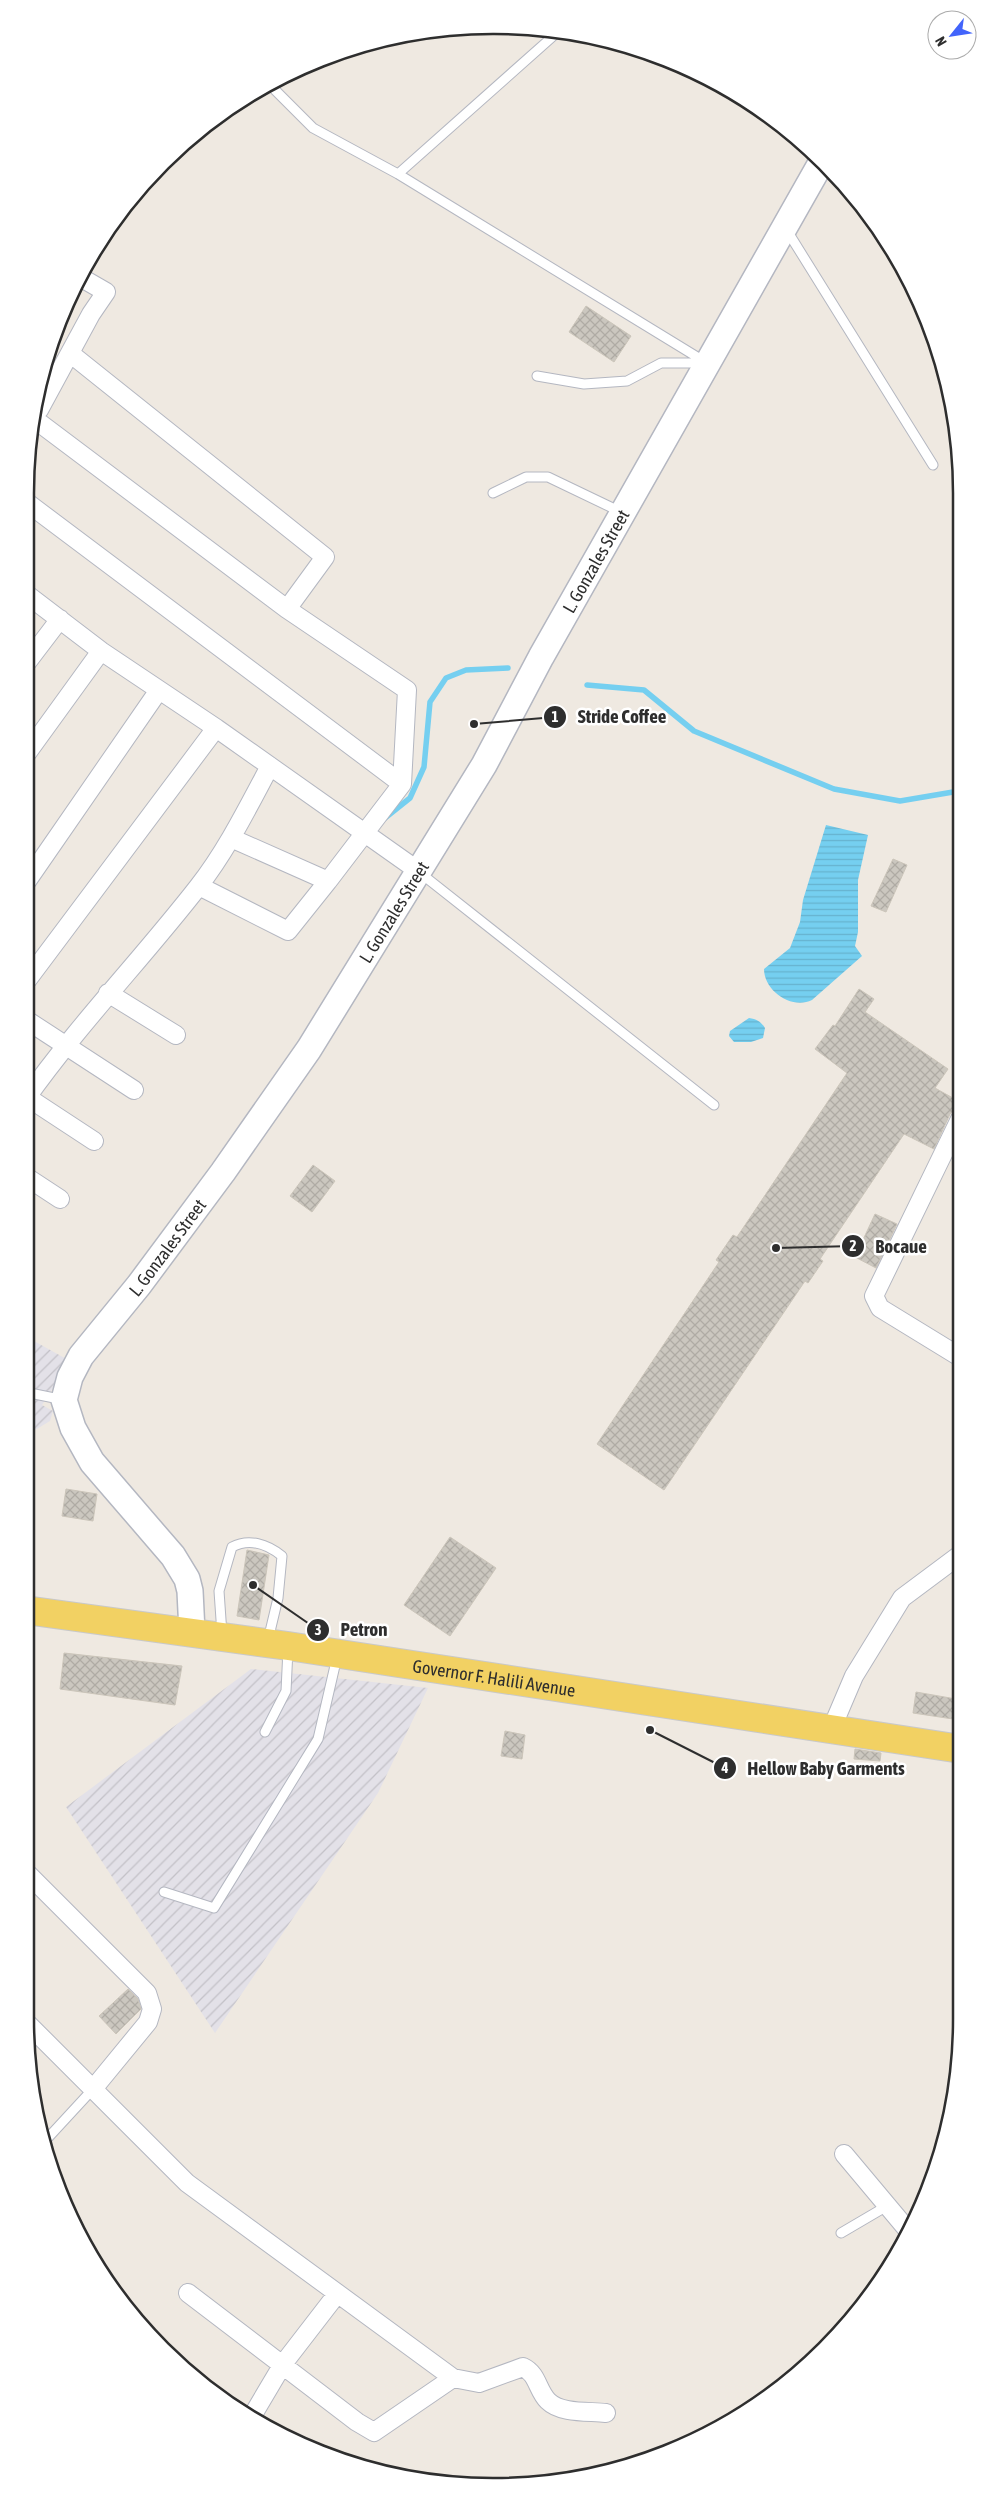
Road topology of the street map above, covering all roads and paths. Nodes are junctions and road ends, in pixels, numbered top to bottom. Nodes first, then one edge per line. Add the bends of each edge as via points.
1 (551, 38) edge
2 (274, 89) edge
3 (819, 168) edge
4 (398, 174) junction
5 (784, 227) junction
6 (86, 281) edge
7 (70, 354) junction
8 (707, 363) junction
9 (537, 376) dead end
10 (43, 402) edge
11 (40, 423) edge
12 (933, 465) dead end
13 (493, 493) dead end
14 (34, 508) edge
15 (624, 513) junction
16 (34, 600) edge
17 (287, 609) junction
18 (60, 619) junction
19 (101, 650) junction
20 (34, 653) edge
21 (159, 690) junction
22 (216, 728) junction
23 (34, 743) edge
24 (270, 766) junction
25 (402, 784) junction
26 (364, 832) junction
27 (231, 838) junction
28 (417, 870) junction
29 (34, 871) edge
30 (328, 881) junction
31 (199, 886) junction
32 (34, 971) edge
33 (108, 993) junction
34 (34, 1025) edge
35 (176, 1035) dead end
36 (66, 1045) junction
37 (34, 1087) edge
38 (134, 1090) dead end
39 (34, 1103) edge
40 (714, 1104) dead end
41 (953, 1133) edge
42 (94, 1141) dead end
43 (34, 1182) edge
44 (60, 1199) dead end
45 (953, 1353) edge
46 (34, 1394) edge
47 (64, 1400) junction
48 (953, 1560) edge
49 (34, 1611) edge
50 (192, 1632) junction
51 (222, 1636) junction
52 (278, 1644) junction
53 (337, 1654) junction
54 (831, 1730) junction
55 (265, 1732) dead end
56 (953, 1748) edge
57 (34, 1881) edge
58 (164, 1892) dead end
59 (34, 2030) edge
60 (93, 2089) junction
61 (49, 2136) edge
62 (844, 2154) dead end
63 (888, 2206) junction
64 (904, 2226) edge
65 (841, 2232) dead end
66 (188, 2293) dead end
67 (337, 2294) junction
68 (283, 2364) junction
69 (453, 2378) junction
70 (255, 2411) edge
71 (606, 2413) dead end

1 - 4 lane
2 - 4 lane via 313,128
3 - 5 street, L. Gonzales Street
4 - 8 lane
5 - 8 street, L. Gonzales Street
5 - 12 lane
6 - 7 street via 106,292
7 - 10 street
7 - 17 street via 325,557
8 - 9 lane via 661,362 627,381 601,383 584,384
8 - 15 street, L. Gonzales Street
11 - 17 street
13 - 15 lane via 526,477 548,477
14 - 25 street
15 - 28 street, L. Gonzales Street via 541,657 484,765
16 - 18 street
17 - 25 street via 407,690
18 - 19 street
18 - 20 street
19 - 21 street
19 - 23 street
21 - 22 street
21 - 29 street
22 - 24 street
22 - 32 street
24 - 26 street
24 - 27 street
25 - 26 street
26 - 28 street
26 - 30 street
27 - 30 street
27 - 31 street
28 - 40 lane
28 - 47 street, L. Gonzales Street via 309,1049 217,1180 81,1356 70,1377
30 - 31 street via 288,931
31 - 33 street
33 - 35 street
33 - 36 street
34 - 36 street
36 - 37 street
36 - 38 street
39 - 42 street
41 - 45 street via 874,1296 880,1308
43 - 44 street
46 - 47 lane
47 - 50 street via 73,1428 92,1462 173,1556 187,1579
48 - 54 street via 902,1598 854,1676
49 - 50 main road, Governor F. Halili Avenue
50 - 51 main road, Governor F. Halili Avenue
51 - 52 main road, Governor F. Halili Avenue
51 - 52 lane via 219,1592 232,1547 243,1542 270,1547 282,1556
52 - 53 main road, Governor F. Halili Avenue
52 - 55 lane via 286,1691
53 - 54 main road, Governor F. Halili Avenue
53 - 58 lane via 318,1739 214,1908
54 - 56 main road, Governor F. Halili Avenue
57 - 60 street via 147,1993 152,2009 148,2022
59 - 60 street
60 - 61 lane
60 - 67 street via 187,2183
62 - 63 street
63 - 64 street
63 - 65 lane
66 - 68 street
67 - 68 street
67 - 69 street
68 - 69 street via 374,2432
68 - 70 street
69 - 71 street via 479,2383 523,2367 531,2371 548,2401 560,2409

